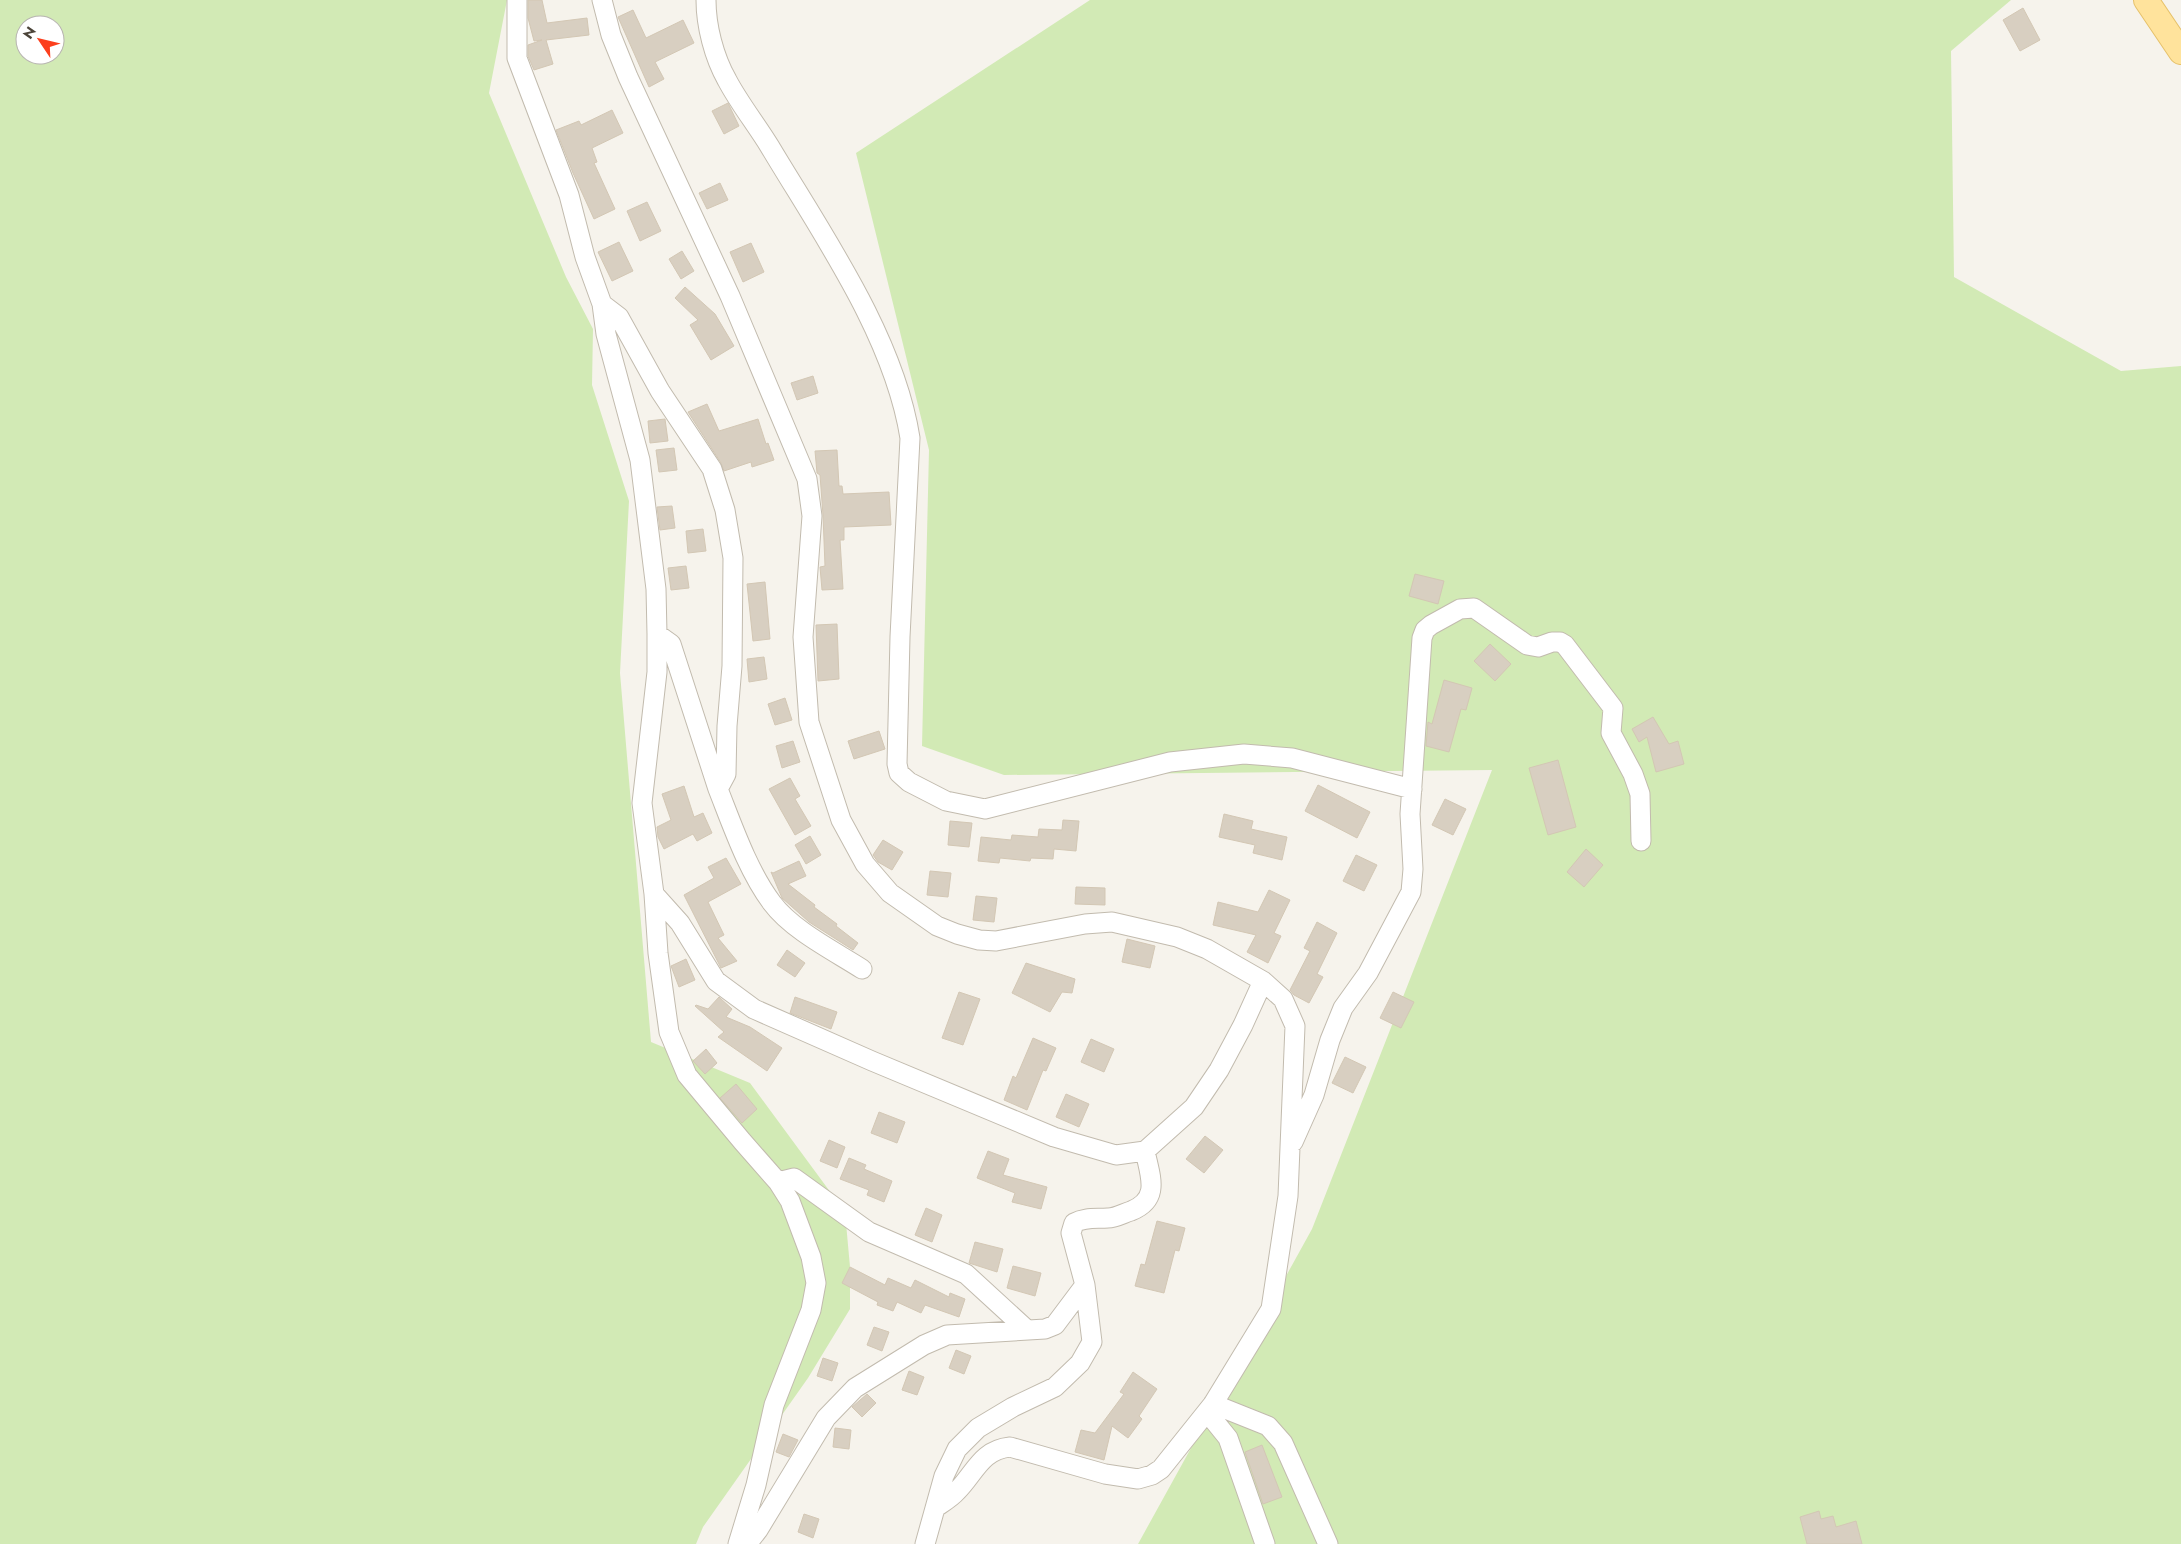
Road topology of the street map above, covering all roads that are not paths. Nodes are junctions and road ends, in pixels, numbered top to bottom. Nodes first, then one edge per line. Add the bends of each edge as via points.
1 (517, 0) edge
2 (602, 0) edge
3 (706, 0) edge
4 (2146, 0) edge
5 (2181, 52) edge
6 (602, 304) junction
7 (658, 634) junction
8 (718, 789) junction
9 (1412, 789) junction
10 (1641, 840) dead end
11 (654, 894) junction
12 (862, 969) dead end
13 (1262, 981) junction
14 (1290, 1148) junction
15 (1145, 1151) junction
16 (778, 1182) junction
17 (1085, 1284) junction
18 (1026, 1329) junction
19 (1210, 1408) junction
20 (935, 1508) junction
21 (738, 1544) edge
22 (747, 1544) edge
23 (925, 1544) edge
24 (1265, 1544) edge
25 (1328, 1544) edge

1 - 6 street via 517,58 568,196
2 - 13 street via 611,35 628,77 734,304 807,479 812,516 803,637 809,722 840,820 865,864 890,893 937,926 957,934 996,941 1112,922 1176,937 1207,949
3 - 9 street via 706,21 726,79 850,282 896,380 905,408 910,438 900,637 896,764 899,773 909,782 946,801 985,809 1170,762 1244,754 1292,758
4 - 5 main road
6 - 7 street via 606,334 640,460 656,589
6 - 8 street via 619,317 660,391 712,469 725,510 733,558 732,666 726,774
7 - 8 street via 670,644
7 - 11 street via 657,672 642,803
8 - 12 street via 741,849 772,904 794,925
9 - 10 street via 1422,638 1431,625 1460,609 1474,608 1527,645 1538,647 1552,642 1565,645 1610,702 1613,708 1611,733 1640,794
9 - 14 street via 1411,892 1368,973 1343,1008 1314,1095
11 - 15 street via 680,924 716,981 754,1009 1054,1137 1116,1155
11 - 16 street via 669,1032 687,1075
13 - 14 street via 1283,1000 1295,1026
13 - 15 street via 1244,1025 1194,1107
14 - 19 street via 1288,1196 1271,1309
15 - 17 street via 1152,1185 1150,1197 1140,1207 1112,1218 1081,1219 1074,1223 1071,1233
16 - 18 street via 794,1178 869,1232 966,1274
16 - 21 street via 790,1202 811,1257 816,1283 811,1310 774,1405 756,1485
17 - 18 street via 1055,1325
17 - 20 street via 1092,1342 1080,1363 1055,1387 978,1428 957,1449 944,1476
18 - 22 street via 947,1335 924,1345 855,1388 826,1418
19 - 20 street via 1152,1475 1138,1479 1105,1474 1010,1447 998,1448 983,1458 956,1492
19 - 24 street via 1228,1438
19 - 25 street via 1268,1426 1283,1443
20 - 23 street

